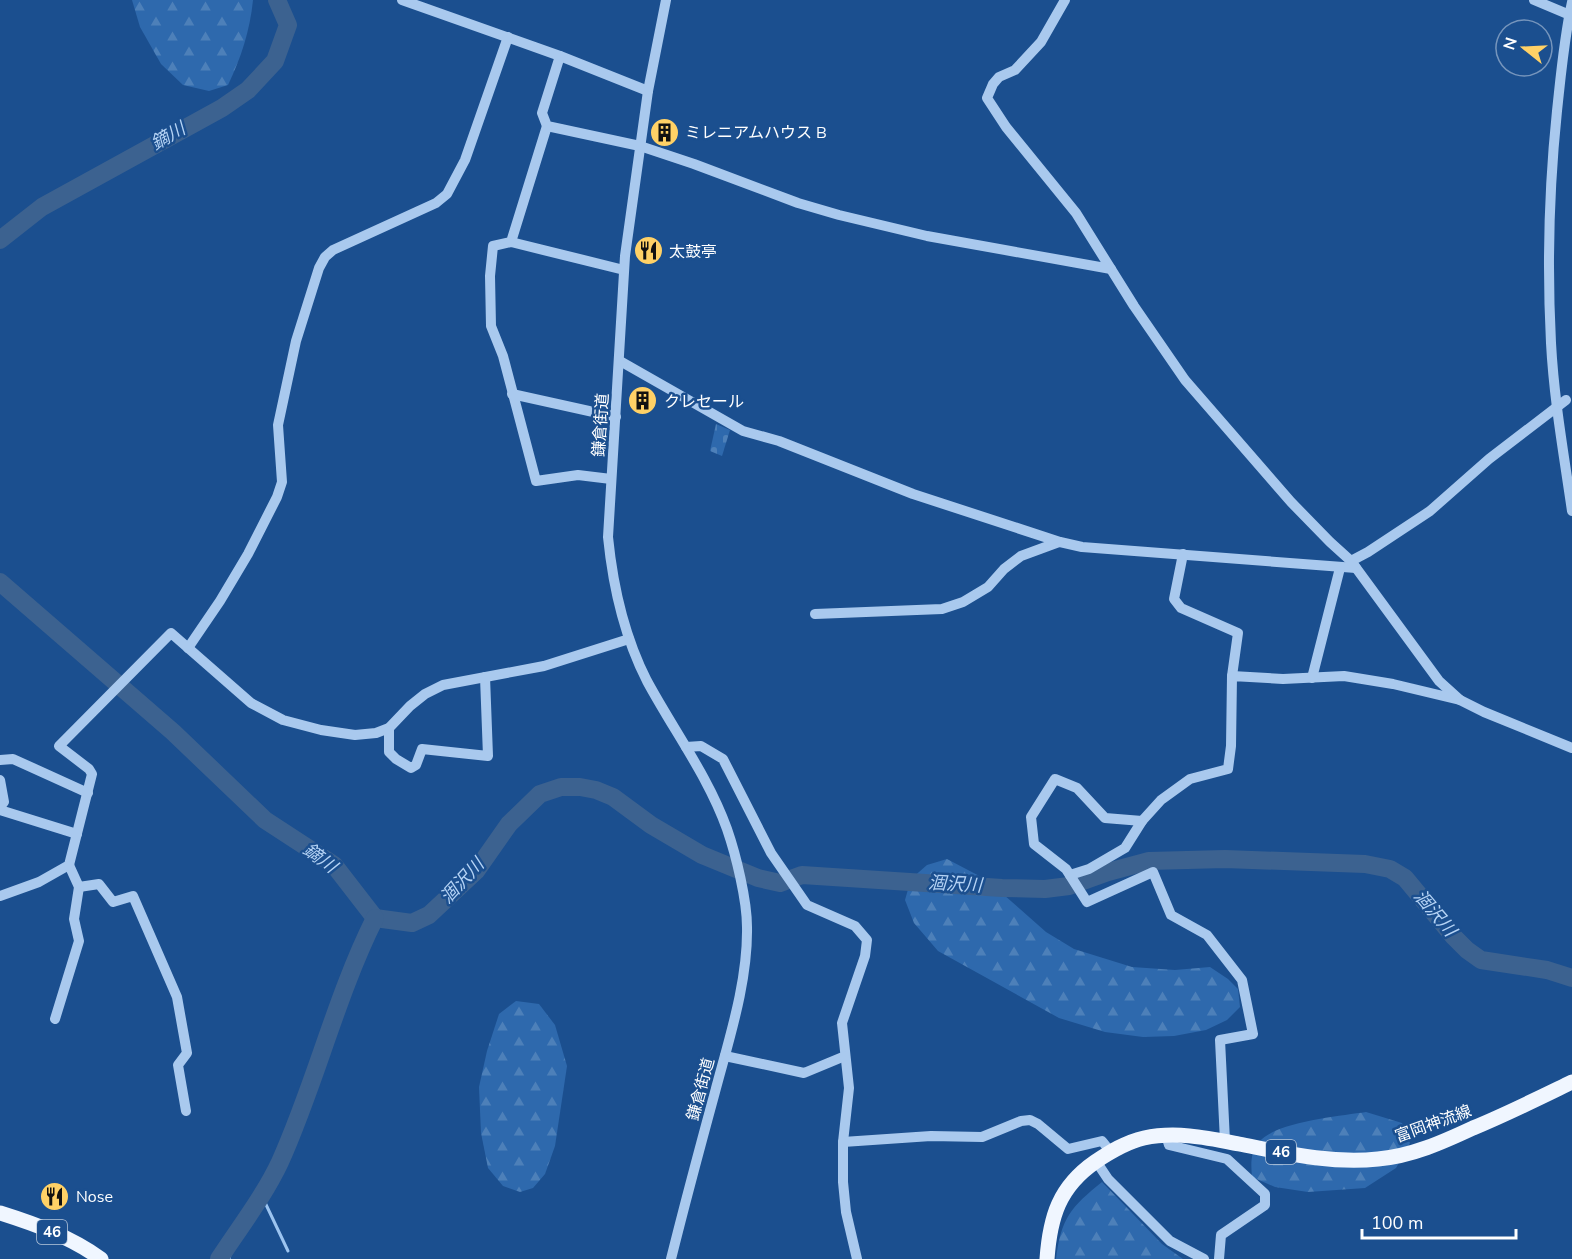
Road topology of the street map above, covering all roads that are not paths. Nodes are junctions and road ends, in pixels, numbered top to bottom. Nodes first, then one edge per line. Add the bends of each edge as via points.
1 (402, 0) edge
2 (666, 0) edge
3 (1065, 0) edge
4 (1534, 0) edge
5 (1572, 2) edge
6 (1571, 15) edge
7 (508, 37) junction
8 (560, 56) junction
9 (648, 91) junction
10 (547, 126) junction
11 (640, 146) junction
12 (511, 242) junction
13 (1111, 269) junction
14 (624, 270) junction
15 (620, 361) junction
16 (513, 394) junction
17 (1561, 403) junction
18 (616, 417) junction
19 (611, 479) junction
20 (1572, 511) edge
21 (1060, 542) junction
22 (1183, 554) junction
23 (1353, 564) junction
24 (1340, 568) junction
25 (815, 614) dead end
26 (629, 639) junction
27 (188, 648) junction
28 (1232, 676) junction
29 (485, 677) junction
30 (1312, 678) junction
31 (1460, 700) junction
32 (389, 728) junction
33 (686, 747) junction
34 (1572, 748) edge
35 (0, 760) edge
36 (0, 780) edge
37 (88, 793) junction
38 (0, 808) edge
39 (1142, 821) junction
40 (77, 834) junction
41 (69, 865) junction
42 (1070, 874) junction
43 (79, 887) junction
44 (0, 896) edge
45 (55, 1019) dead end
46 (725, 1056) junction
47 (845, 1056) junction
48 (1572, 1082) edge
49 (186, 1111) dead end
50 (1166, 1135) junction
51 (1225, 1141) junction
52 (843, 1142) junction
53 (1110, 1151) junction
54 (1096, 1161) junction
55 (0, 1213) edge
56 (101, 1259) edge
57 (671, 1259) edge
58 (857, 1259) edge
59 (1047, 1259) edge
60 (1204, 1259) edge
61 (1219, 1259) edge

1 - 7 street
2 - 9 street, 鎌倉街道
3 - 13 street via 1041,42 1015,70 999,77 987,98 1076,213
4 - 6 street
5 - 6 street
6 - 17 street via 1562,58 1549,208 1551,344
7 - 8 street
7 - 27 street via 477,131 447,194 436,203 333,250 319,268 296,341 278,424 282,482 277,497 248,554
8 - 9 street
8 - 10 street via 542,113
9 - 11 street, 鎌倉街道
10 - 11 street
10 - 12 street
11 - 13 street via 839,215 927,236
11 - 14 street, 鎌倉街道
12 - 14 street
12 - 16 street via 493,246 490,276 491,326
13 - 23 street via 1185,380 1291,502
14 - 15 street, 鎌倉街道
15 - 18 street, 鎌倉街道
15 - 21 street via 743,430 913,494
16 - 18 street
16 - 19 street via 536,481 578,475
17 - 20 street
17 - 23 street via 1430,511
18 - 19 street, 鎌倉街道
19 - 26 street, 鎌倉街道 via 608,537 612,578
21 - 22 street
21 - 25 street via 1022,556 988,587 942,609
22 - 24 street
22 - 28 street via 1174,599 1181,608 1238,633
23 - 24 street
23 - 31 street via 1439,681
24 - 30 street
26 - 29 street via 544,666
26 - 33 street, 鎌倉街道 via 647,680
27 - 32 street via 251,703 283,720 355,735
27 - 37 street via 171,633 59,746 89,769 92,774
28 - 30 street
28 - 39 street via 1228,769 1190,779 1161,800
29 - 32 street via 425,694
29 - 32 street via 488,756 422,749 411,768 389,752
30 - 31 street via 1344,676
31 - 34 street
33 - 46 street, 鎌倉街道 via 727,829 747,926 745,966
33 - 47 street via 701,746 723,759 771,853 807,905 855,926 867,940 842,1023
35 - 37 street via 13,759
36 - 38 street via 4,802
37 - 40 street
38 - 40 street
39 - 42 street via 1125,848 1089,869
39 - 42 street via 1105,818 1077,788 1055,779 1031,816 1034,844
40 - 41 street
41 - 43 street
41 - 44 street via 39,882
42 - 51 street via 1087,902 1153,872 1171,915 1207,935 1242,980 1253,1034 1220,1040
43 - 45 street via 74,919 79,941
43 - 49 street via 99,884 114,902 133,896 177,997 187,1053 178,1065
46 - 47 street via 804,1073
46 - 57 street, 鎌倉街道
47 - 52 street via 849,1088
48 - 51 main road, 富岡神流線 / 46 via 1527,1105 1404,1155 1348,1161
50 - 51 main road, 富岡神流線 / 46
50 - 53 main road, 富岡神流線 / 46 via 1143,1138
50 - 61 street via 1169,1145 1227,1159 1265,1194 1265,1205 1221,1235
52 - 53 street via 982,1137 1030,1120 1068,1149 1102,1141
52 - 58 street via 846,1212
53 - 54 main road, 富岡神流線 / 46
54 - 59 main road, 富岡神流線 / 46 via 1075,1178 1059,1202 1051,1221
54 - 60 street via 1108,1179 1170,1241
55 - 56 main road, 46 via 64,1237

